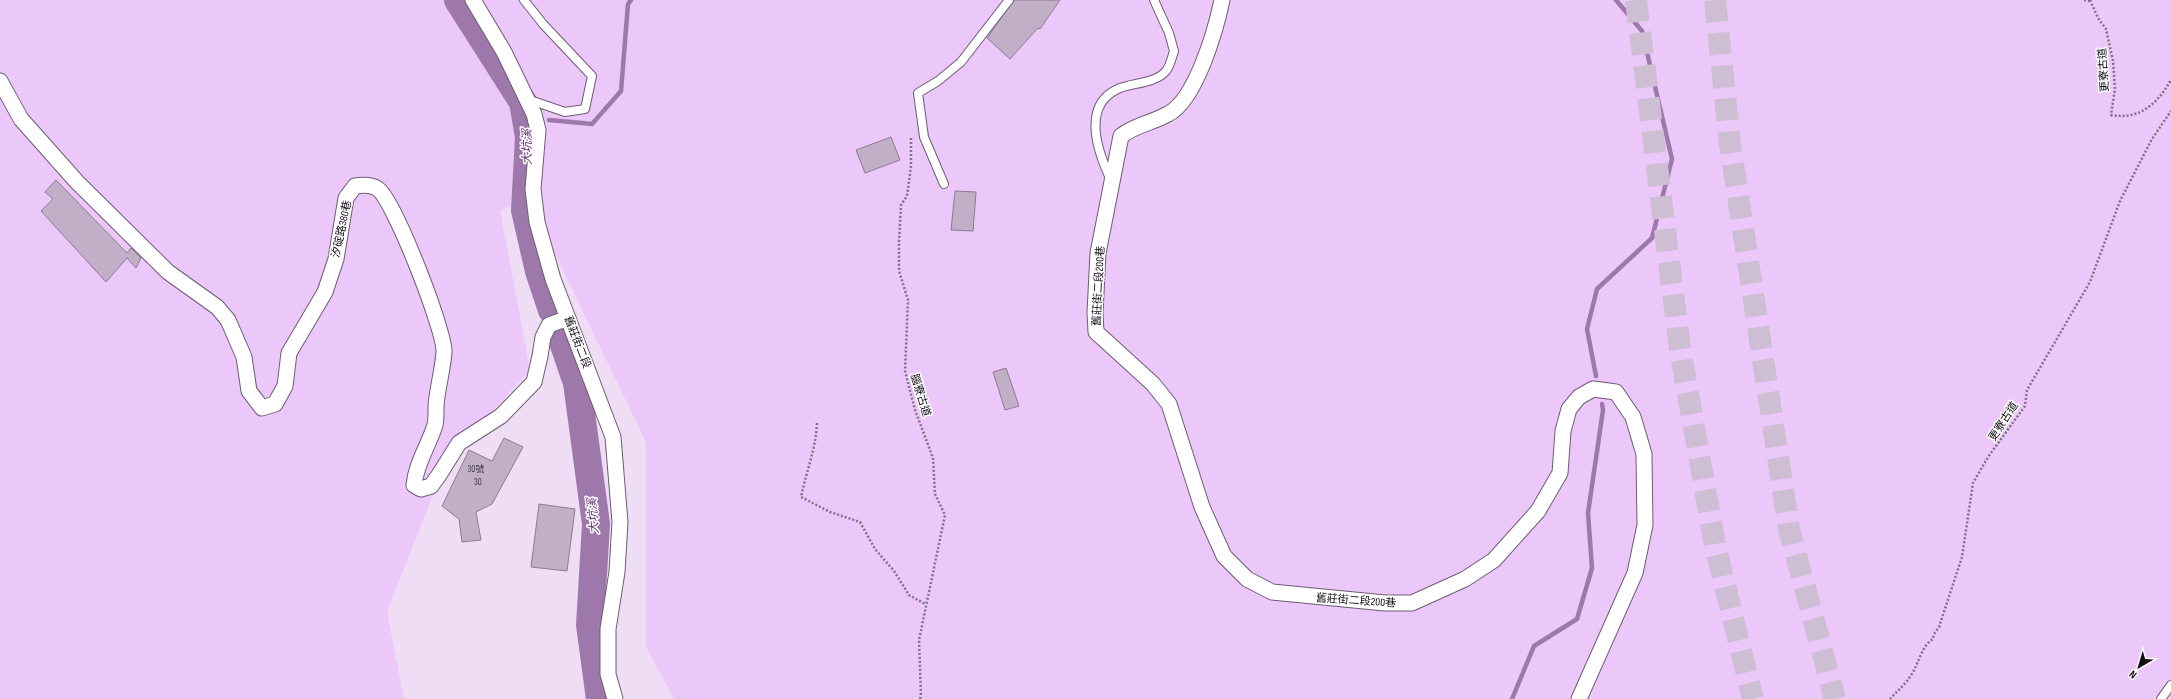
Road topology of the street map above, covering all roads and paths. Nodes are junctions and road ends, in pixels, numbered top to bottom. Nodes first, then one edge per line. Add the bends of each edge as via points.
1 (474, 0) edge
2 (524, 0) edge
3 (1009, 0) edge
4 (1154, 0) edge
5 (1222, 0) edge
6 (2084, 0) edge
7 (2090, 1) edge
8 (2171, 80) edge
9 (0, 81) edge
10 (526, 98) junction
11 (2171, 111) edge
12 (910, 132) dead end
13 (1112, 183) junction
14 (944, 184) dead end
15 (568, 318) junction
16 (817, 423) dead end
17 (925, 604) junction
18 (2171, 685) edge
19 (615, 699) edge
20 (920, 699) edge
21 (1579, 699) edge
22 (1890, 699) edge
23 (2161, 699) edge

1 - 10 street, 舊莊街二段 via 504,52
2 - 10 lane via 592,76 585,109 564,112
3 - 14 lane via 961,62 918,93 924,136
4 - 13 lane via 1174,51 1165,71 1143,83 1120,88 1106,97 1097,114 1095,133 1100,157
5 - 13 street, 舊莊街二段200巷 via 1214,36 1188,94 1170,114 1129,130 1121,136
6 - 7 path
7 - 8 path, 更寮古道 via 2106,29 2110,46 2115,89 2111,115 2125,118 2143,111 2161,97
9 - 15 street, 汐碇路380巷 via 20,119 77,182 168,272 217,307 228,320 244,357 249,391 262,408 275,404 285,386 289,353 325,292 336,259 346,198 355,186 366,185 379,189 412,254 441,330 444,351 436,398 436,423 420,459 415,478 414,485 421,489 431,486 459,443 501,416 534,382 542,337 549,325
10 - 15 street, 舊莊街二段 via 538,130 533,189 537,222 553,279
11 - 22 path, 更寮古道 via 2152,138 2120,201 2090,282 2028,390 2025,406 1988,457 1973,483 1962,557 1939,627 1933,639 1926,644 1909,678
12 - 17 path, 腦寮古道 via 911,166 907,196 901,205 899,242 899,271 908,300 905,371 915,410 933,458 935,494 945,515
13 - 21 street, 舊莊街二段200巷 via 1098,253 1096,332 1153,384 1169,404 1202,507 1224,556 1247,579 1272,592 1385,603 1412,603 1465,579 1494,560 1538,511 1560,473 1563,430 1568,409 1579,397 1593,389 1616,392 1633,417 1644,454 1645,525 1635,573
15 - 19 street, 舊莊街二段 via 613,437 620,522 617,572 608,629 608,674
16 - 17 path via 816,442 806,471 801,497 830,512 860,522 875,549 894,571 909,595
17 - 20 path, 腦寮古道 via 919,640
18 - 23 lane

